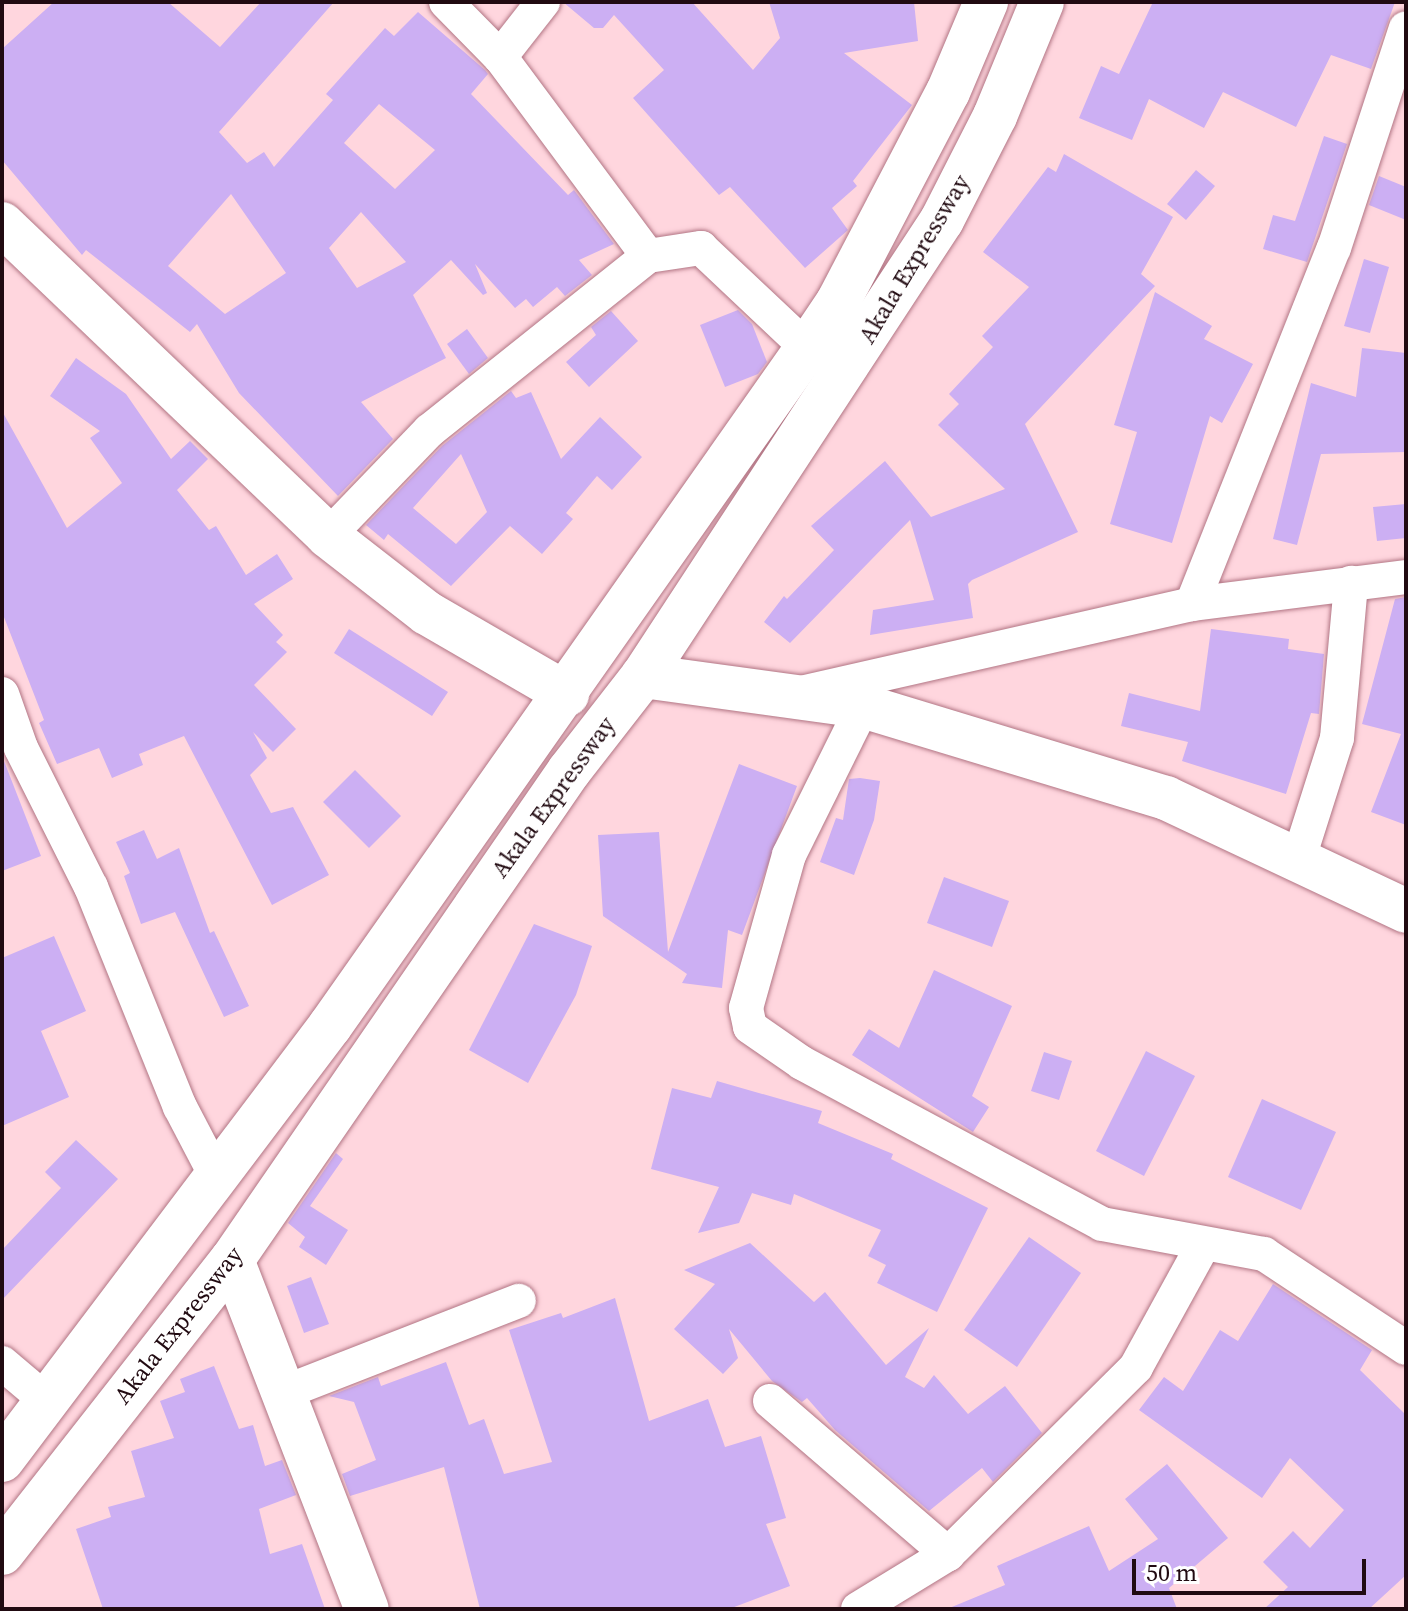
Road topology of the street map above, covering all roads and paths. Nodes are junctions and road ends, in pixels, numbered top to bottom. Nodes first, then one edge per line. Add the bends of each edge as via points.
1 (446, 2) edge
2 (543, 2) edge
3 (986, 2) edge
4 (1042, 2) edge
5 (1406, 28) edge
6 (500, 57) junction
7 (948, 92) junction
8 (995, 116) junction
9 (2, 224) edge
10 (648, 256) junction
11 (807, 348) junction
12 (328, 536) junction
13 (1406, 577) edge
14 (1351, 583) junction
15 (1192, 604) junction
16 (643, 676) junction
17 (797, 693) junction
18 (2, 694) edge
19 (567, 694) junction
20 (863, 706) junction
21 (1298, 861) junction
22 (1406, 911) edge
23 (215, 1174) junction
24 (1203, 1245) junction
25 (232, 1260) junction
26 (519, 1301) dead end
27 (1406, 1348) edge
28 (2, 1363) edge
29 (285, 1392) junction
30 (770, 1401) dead end
31 (48, 1402) junction
32 (2, 1460) edge
33 (2, 1553) edge
34 (948, 1554) junction
35 (367, 1609) edge
36 (858, 1609) edge

1 - 6 street
2 - 6 street
3 - 7 main road, Akala Expressway
4 - 8 main road, Akala Expressway
5 - 15 street via 1334,248
6 - 10 street
7 - 8 main road
7 - 11 main road, Akala Expressway via 838,302
8 - 16 main road, Akala Expressway via 942,220
9 - 12 main road
10 - 11 street via 701,248
10 - 12 street via 429,431
11 - 19 main road, Akala Expressway
12 - 19 main road via 427,613
13 - 14 street
14 - 15 street
14 - 21 street via 1337,738
15 - 17 street
16 - 17 main road
16 - 25 main road, Akala Expressway via 569,771
17 - 20 main road
18 - 23 street via 21,748 91,887 180,1107
19 - 23 main road, Akala Expressway via 330,1026
20 - 21 main road via 1166,798
20 - 24 street via 789,855 746,1008 750,1027 802,1063 1102,1224
21 - 22 main road
23 - 31 main road, Akala Expressway
24 - 27 street via 1264,1254
24 - 34 street via 1136,1367
25 - 29 main road
25 - 33 main road, Akala Expressway
26 - 29 street
28 - 31 street
29 - 35 main road
30 - 34 street
31 - 32 main road, Akala Expressway
34 - 36 street

